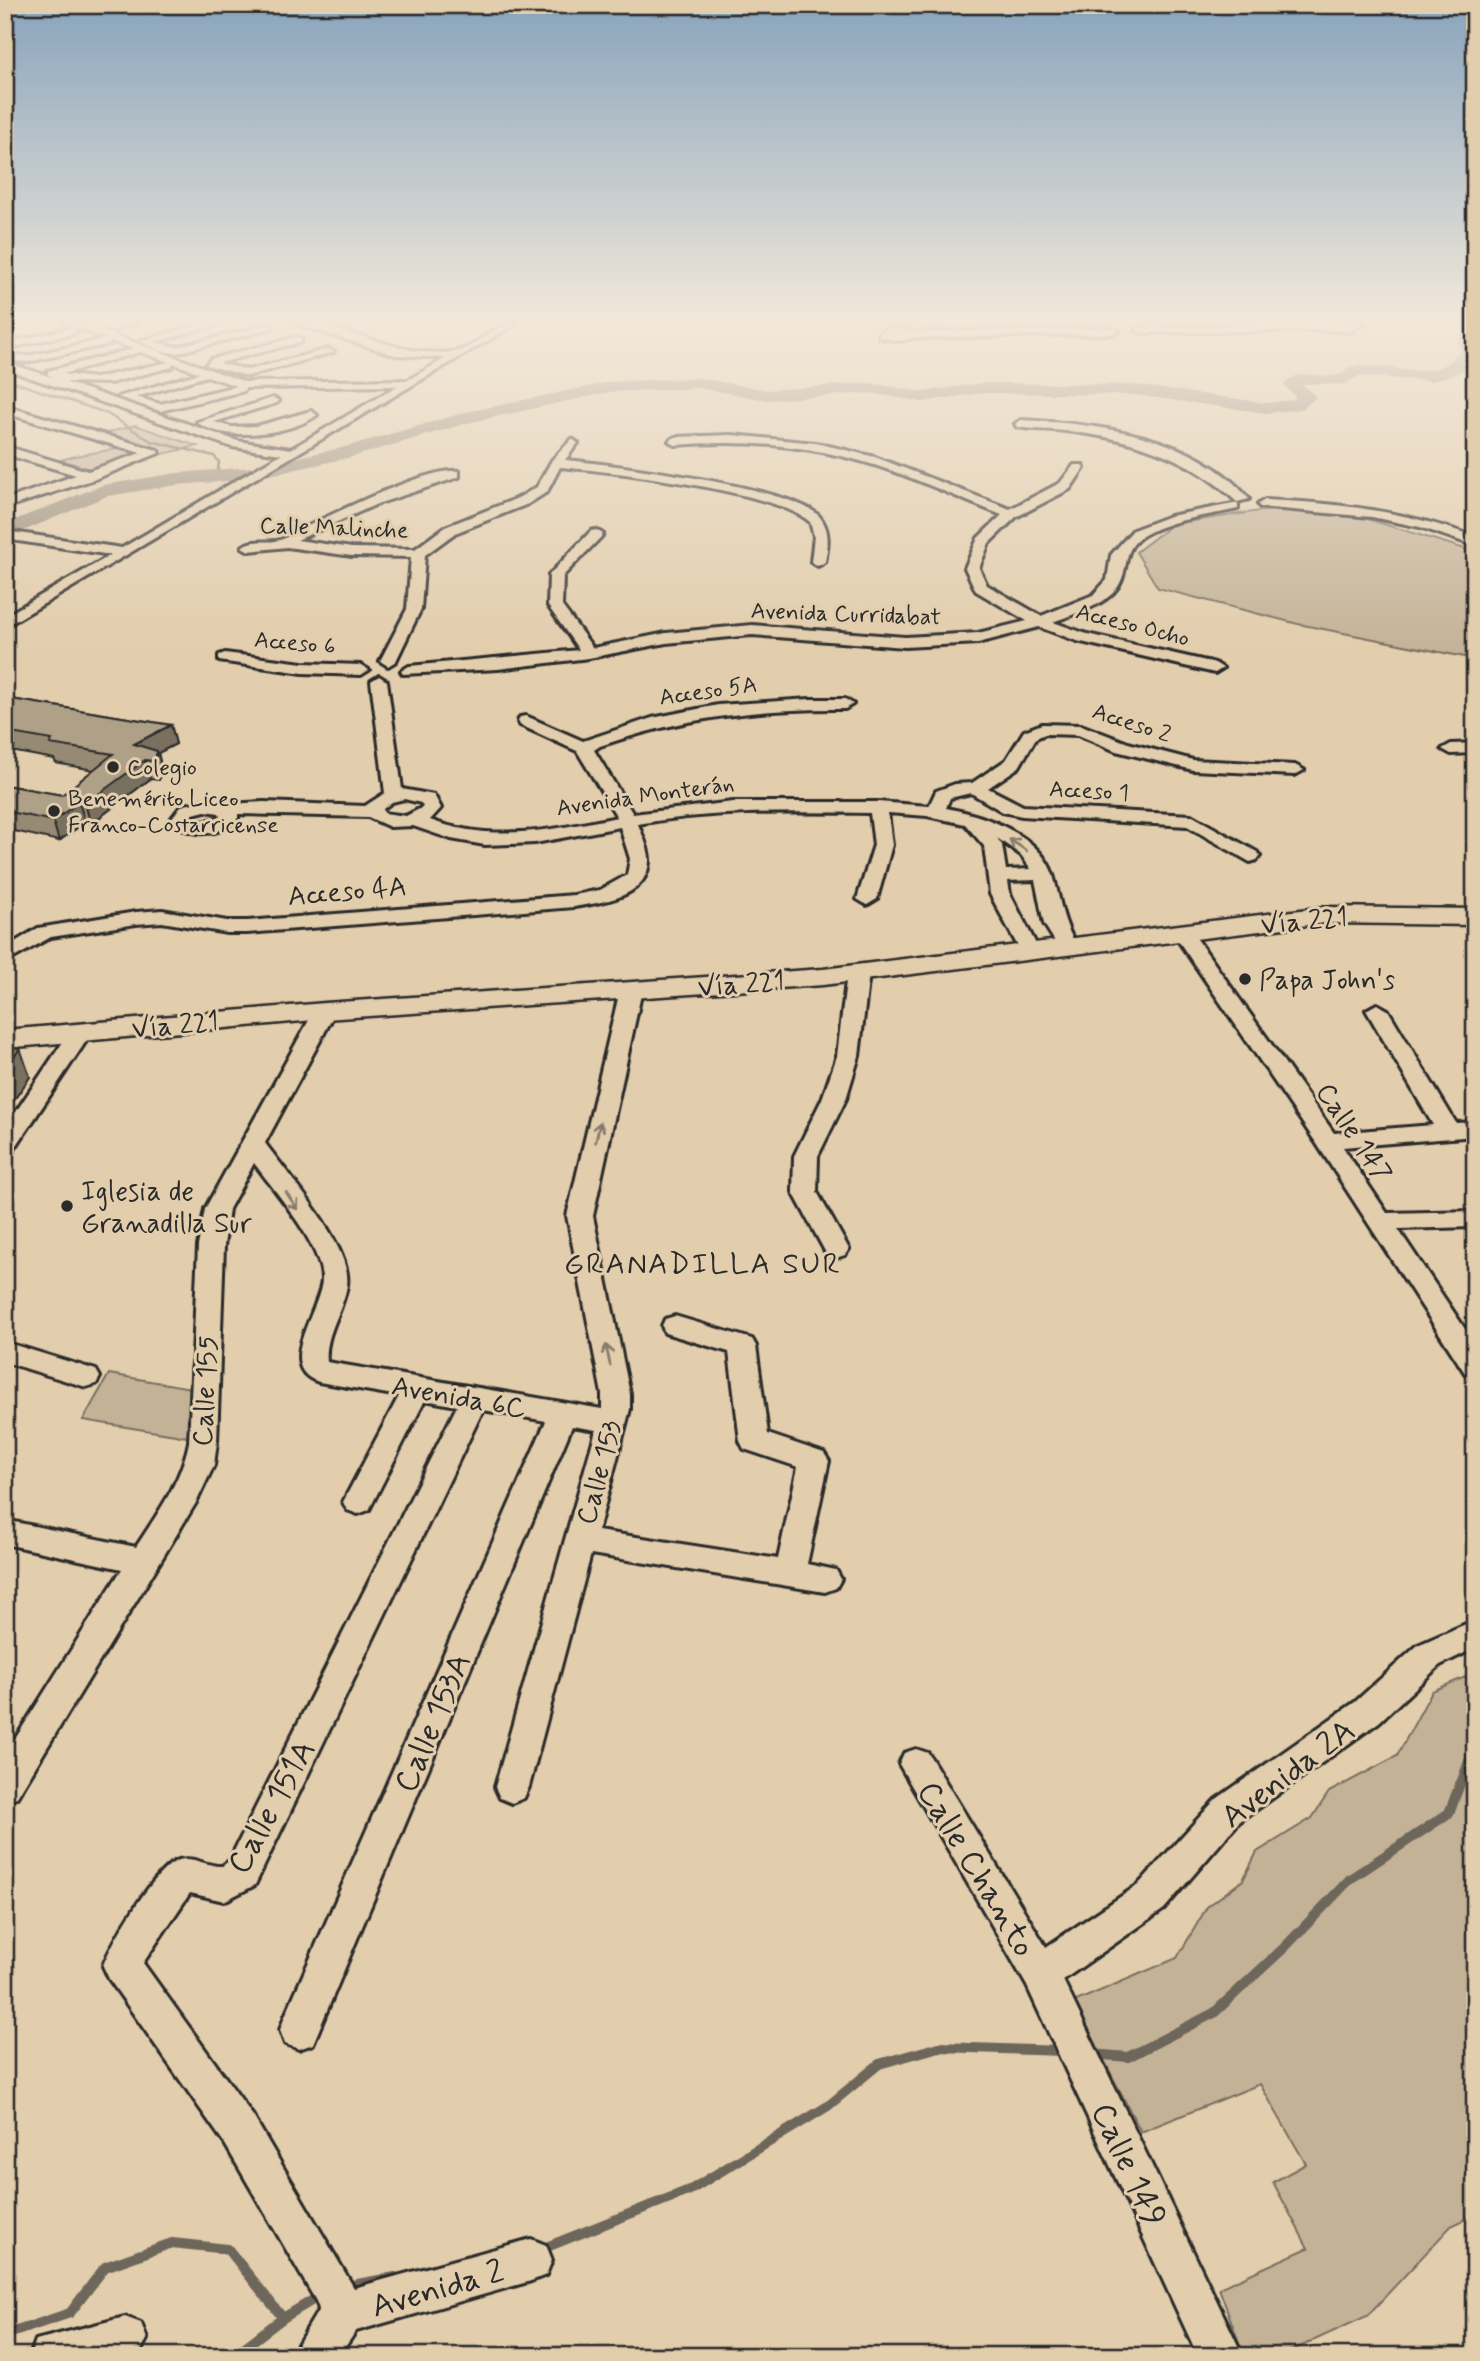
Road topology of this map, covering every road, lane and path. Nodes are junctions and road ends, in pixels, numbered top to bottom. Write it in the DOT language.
graph roads {
  1 [pos="86,433"];
  2 [pos="203,433"];
  3 [pos="323,433"];
  4 [pos="1102,433"];
  5 [pos="675,441"];
  6 [pos="572,443"];
  7 [pos="5,450"];
  8 [pos="295,450"];
  9 [pos="556,463"];
  10 [pos="1078,468"];
  11 [pos="455,474"];
  12 [pos="91,476"];
  13 [pos="5,489"];
  14 [pos="28,496"];
  15 [pos="1238,502"];
  16 [pos="5,504"];
  17 [pos="1011,514"];
  18 [pos="596,534"];
  19 [pos="5,535"];
  20 [pos="1475,542"];
  21 [pos="287,543"];
  22 [pos="249,547"];
  23 [pos="122,552"];
  24 [pos="418,553"];
  25 [pos="818,562"];
  26 [pos="1040,622"];
  27 [pos="5,623"];
  28 [pos="589,653"];
  29 [pos="225,658"];
  30 [pos="388,661"];
  31 [pos="1215,668"];
  32 [pos="361,670"];
  33 [pos="409,671"];
  34 [pos="379,681"];
  35 [pos="845,704"];
  36 [pos="526,721"];
  37 [pos="584,748"];
  38 [pos="1475,748"];
  39 [pos="1451,749"];
  40 [pos="1295,770"];
  41 [pos="978,788"];
  42 [pos="394,795"];
  43 [pos="878,807"];
  44 [pos="229,809"];
  45 [pos="936,811"];
  46 [pos="373,812"];
  47 [pos="627,819"];
  48 [pos="969,819"];
  49 [pos="414,820"];
  50 [pos="1250,856"];
  51 [pos="1044,874"];
  52 [pos="996,876"];
  53 [pos="867,899"];
  54 [pos="1475,917"];
  55 [pos="1184,933"];
  56 [pos="1068,947"];
  57 [pos="1030,952"];
  58 [pos="5,957"];
  59 [pos="858,972"];
  60 [pos="631,990"];
  61 [pos="1377,1010"];
  62 [pos="325,1011"];
  63 [pos="81,1032"];
  64 [pos="5,1039"];
  65 [pos="1475,1129"];
  66 [pos="1448,1130"];
  67 [pos="1327,1141"];
  68 [pos="254,1145"];
  69 [pos="5,1146"];
  70 [pos="1475,1219"];
  71 [pos="1379,1221"];
  72 [pos="836,1249"];
  73 [pos="675,1326"];
  74 [pos="5,1352"];
  75 [pos="1475,1366"];
  76 [pos="86,1377"];
  77 [pos="417,1388"];
  78 [pos="475,1398"];
  79 [pos="563,1414"];
  80 [pos="612,1422"];
  81 [pos="358,1503"];
  82 [pos="5,1531"];
  83 [pos="579,1540"];
  84 [pos="143,1561"];
  85 [pos="790,1573"];
  86 [pos="825,1579"];
  87 [pos="1475,1633"];
  88 [pos="916,1764"];
  89 [pos="5,1786"];
  90 [pos="512,1787"];
  91 [pos="1040,1973"];
  92 [pos="299,2030"];
  93 [pos="531,2260"];
  94 [pos="342,2313"];
  95 [pos="125,2339"];
  96 [pos="52,2356"];
  97 [pos="313,2356"];
  98 [pos="1221,2356"];
  1 -- 12 [label="street"];
  2 -- 8 [label="street"];
  3 -- 8 [label="street"];
  4 -- 15 [label="street"];
  5 -- 17 [label="street"];
  6 -- 9 [label="street"];
  7 -- 12 [label="street"];
  8 -- 23 [label="street"];
  9 -- 24 [label="street"];
  9 -- 25 [label="street"];
  10 -- 17 [label="street, Acceso Ocho"];
  11 -- 21 [label="street"];
  12 -- 14 [label="street"];
  13 -- 14 [label="street"];
  14 -- 16 [label="street"];
  15 -- 20 [label="street, Avenida Curridabat"];
  15 -- 26 [label="street, Avenida Curridabat"];
  17 -- 26 [label="street, Acceso Ocho"];
  18 -- 28 [label="street"];
  19 -- 23 [label="street"];
  21 -- 22 [label="street, Calle Malinche"];
  21 -- 24 [label="street, Calle Malinche"];
  23 -- 27 [label="street"];
  24 -- 30 [label="street"];
  26 -- 28 [label="street, Avenida Curridabat"];
  26 -- 31 [label="street, Acceso Ocho"];
  28 -- 33 [label="street, Avenida Curridabat"];
  29 -- 32 [label="street, Acceso 6"];
  30 -- 32 [label="street"];
  30 -- 33 [label="street"];
  32 -- 34 [label="street"];
  33 -- 34 [label="street, Avenida Curridabat"];
  34 -- 42 [label="street"];
  35 -- 37 [label="street, Acceso 5A"];
  36 -- 37 [label="street"];
  37 -- 47 [label="street, Acceso 4A"];
  38 -- 39 [label="street"];
  40 -- 41 [label="street, Acceso 2"];
  41 -- 45 [label="street"];
  41 -- 50 [label="street, Acceso 1"];
  42 -- 46 [label="street"];
  42 -- 49 [label="street"];
  43 -- 45 [label="street, Avenida Monterán"];
  43 -- 47 [label="street, Avenida Monterán"];
  43 -- 53 [label="street"];
  44 -- 46 [label="street, Avenida Monterán"];
  45 -- 48 [label="street, Avenida Monterán"];
  46 -- 49 [label="street, Avenida Monterán"];
  47 -- 49 [label="street, Avenida Monterán"];
  47 -- 58 [label="street, Acceso 4A"];
  51 -- 48 [label="street, Avenida Monterán, one-way"];
  48 -- 52 [label="street"];
  51 -- 52 [label="street"];
  51 -- 56 [label="street, Avenida Monterán"];
  52 -- 57 [label="street"];
  54 -- 55 [label="main road, Vía 221"];
  55 -- 56 [label="main road, Vía 221"];
  55 -- 67 [label="street, Calle 147"];
  56 -- 57 [label="main road, Vía 221"];
  57 -- 59 [label="main road, Vía 221"];
  59 -- 60 [label="main road, Vía 221"];
  59 -- 72 [label="street"];
  60 -- 62 [label="main road, Vía 221"];
  80 -- 60 [label="street, Calle 153, one-way"];
  61 -- 66 [label="street"];
  62 -- 63 [label="main road, Vía 221"];
  62 -- 68 [label="street, Calle 155"];
  63 -- 64 [label="main road, Vía 221"];
  63 -- 69 [label="street"];
  65 -- 66 [label="street"];
  66 -- 67 [label="street"];
  67 -- 71 [label="street, Calle 147"];
  68 -- 77 [label="street, Avenida 6C, one-way"];
  68 -- 84 [label="street, Calle 155"];
  70 -- 71 [label="street"];
  71 -- 75 [label="street, Calle 147"];
  73 -- 85 [label="street"];
  74 -- 76 [label="street"];
  77 -- 78 [label="street, Avenida 6C"];
  77 -- 81 [label="street"];
  78 -- 79 [label="street, Avenida 6C"];
  78 -- 94 [label="street, Calle 151A"];
  79 -- 80 [label="street, Avenida 6C"];
  79 -- 92 [label="street, Calle 153A"];
  80 -- 83 [label="street, Calle 153"];
  82 -- 84 [label="street"];
  83 -- 85 [label="street"];
  83 -- 90 [label="street, Calle 153"];
  84 -- 89 [label="street, Calle 155"];
  85 -- 86 [label="street"];
  87 -- 91 [label="street, Avenida 2A"];
  88 -- 91 [label="street, Calle Chanto"];
  91 -- 98 [label="street, Calle 149"];
  93 -- 94 [label="street, Avenida 2"];
  94 -- 97 [label="street"];
  95 -- 96 [label="street"];
}
